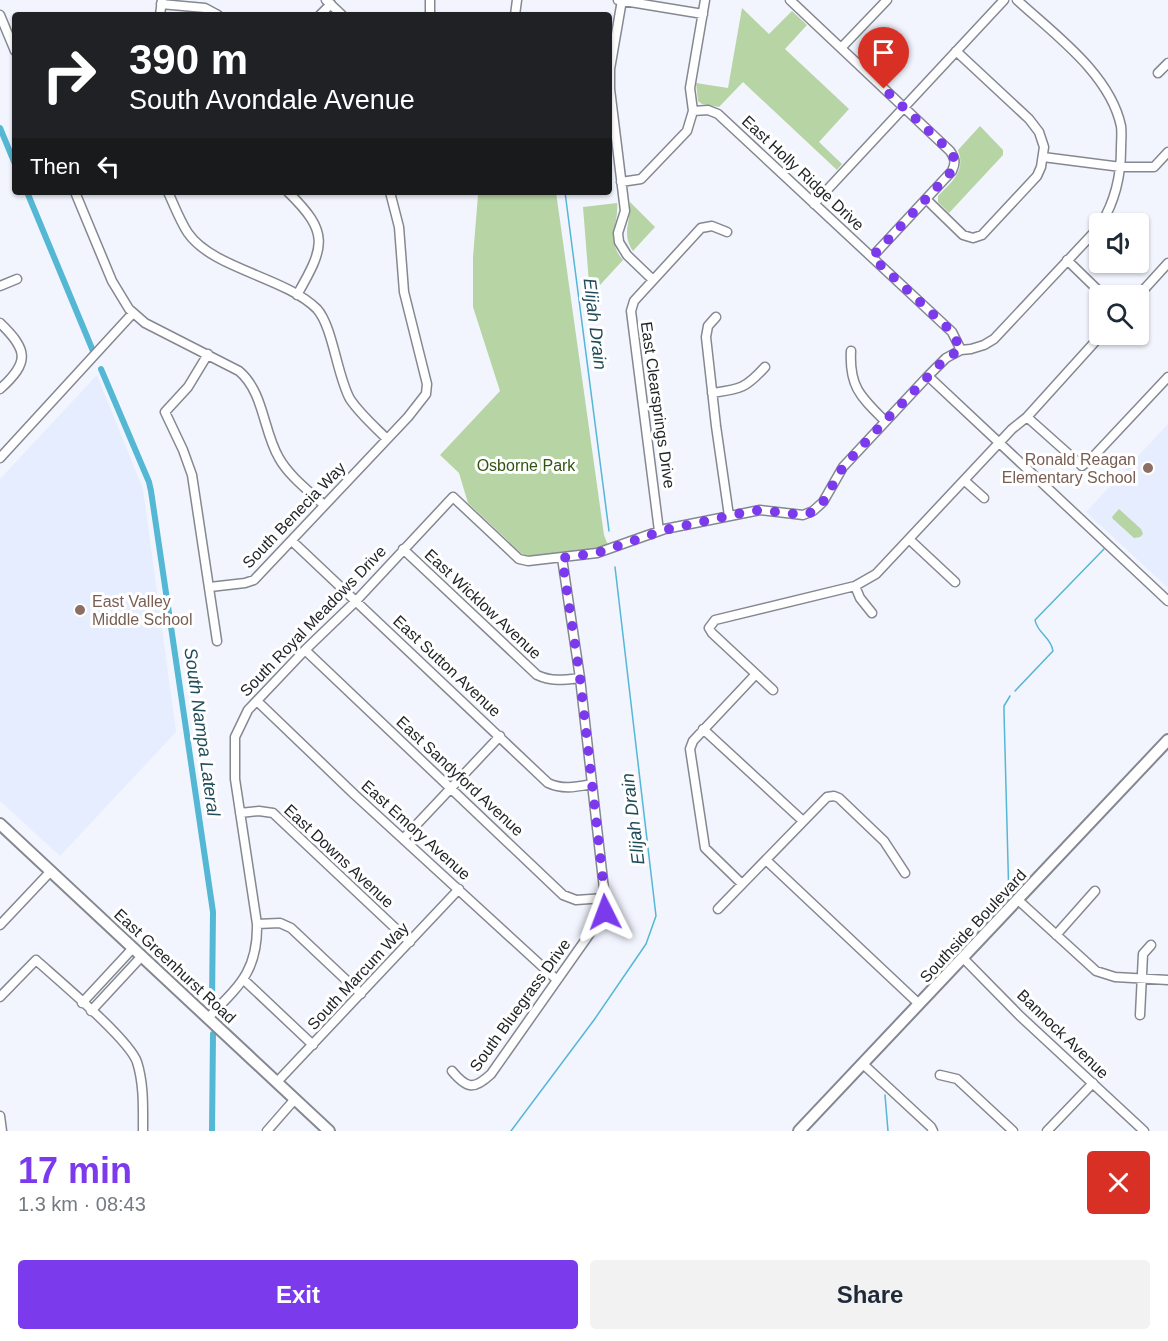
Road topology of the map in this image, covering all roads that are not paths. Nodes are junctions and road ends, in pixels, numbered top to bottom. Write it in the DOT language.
graph roads {
  1 [pos="621,0"];
  2 [pos="705,0"];
  3 [pos="790,0"];
  4 [pos="887,0"];
  5 [pos="1004,0"];
  6 [pos="1017,0"];
  7 [pos="161,2"];
  8 [pos="212,12"];
  9 [pos="703,14"];
  10 [pos="0,15"];
  11 [pos="12,44"];
  12 [pos="841,48"];
  13 [pos="956,51"];
  14 [pos="612,56"];
  15 [pos="1168,63"];
  16 [pos="1158,73"];
  17 [pos="612,106"];
  18 [pos="904,108"];
  19 [pos="693,111"];
  20 [pos="1168,152"];
  21 [pos="1043,157"];
  22 [pos="1121,167"];
  23 [pos="621,182"];
  24 [pos="76,195"];
  25 [pos="170,195"];
  26 [pos="291,195"];
  27 [pos="391,195"];
  28 [pos="926,200"];
  29 [pos="814,204"];
  30 [pos="1107,213"];
  31 [pos="727,232"];
  32 [pos="1089,237"];
  33 [pos="872,257"];
  34 [pos="1067,260"];
  35 [pos="1168,263"];
  36 [pos="17,279"];
  37 [pos="653,280"];
  38 [pos="1093,285"];
  39 [pos="1148,285"];
  40 [pos="0,286"];
  41 [pos="297,295"];
  42 [pos="133,313"];
  43 [pos="716,316"];
  44 [pos="0,323"];
  45 [pos="1092,345"];
  46 [pos="961,350"];
  47 [pos="851,351"];
  48 [pos="208,354"];
  49 [pos="765,367"];
  50 [pos="928,376"];
  51 [pos="1168,376"];
  52 [pos="0,389"];
  53 [pos="712,393"];
  54 [pos="1027,417"];
  55 [pos="885,421"];
  56 [pos="387,439"];
  57 [pos="1001,443"];
  58 [pos="0,458"];
  59 [pos="965,481"];
  60 [pos="984,498"];
  61 [pos="324,505"];
  62 [pos="729,516"];
  63 [pos="659,531"];
  64 [pos="910,540"];
  65 [pos="292,541"];
  66 [pos="403,549"];
  67 [pos="562,558"];
  68 [pos="955,582"];
  69 [pos="855,586"];
  70 [pos="210,587"];
  71 [pos="356,600"];
  72 [pos="1168,601"];
  73 [pos="872,613"];
  74 [pos="217,641"];
  75 [pos="304,650"];
  76 [pos="756,674"];
  77 [pos="580,678"];
  78 [pos="773,690"];
  79 [pos="257,701"];
  80 [pos="704,729"];
  81 [pos="500,736"];
  82 [pos="1168,740"];
  83 [pos="592,784"];
  84 [pos="451,787"];
  85 [pos="240,813"];
  86 [pos="803,821"];
  87 [pos="0,824"];
  88 [pos="403,839"];
  89 [pos="765,860"];
  90 [pos="51,871"];
  91 [pos="905,873"];
  92 [pos="742,884"];
  93 [pos="459,889"];
  94 [pos="1095,891"];
  95 [pos="605,898"];
  96 [pos="1018,900"];
  97 [pos="718,909"];
  98 [pos="257,924"];
  99 [pos="0,925"];
  100 [pos="1056,934"];
  101 [pos="410,942"];
  102 [pos="1151,945"];
  103 [pos="133,948"];
  104 [pos="142,956"];
  105 [pos="963,958"];
  106 [pos="1142,978"];
  107 [pos="243,979"];
  108 [pos="557,980"];
  109 [pos="1168,980"];
  110 [pos="361,994"];
  111 [pos="0,997"];
  112 [pos="82,1003"];
  113 [pos="919,1004"];
  114 [pos="91,1011"];
  115 [pos="1140,1015"];
  116 [pos="208,1018"];
  117 [pos="313,1045"];
  118 [pos="863,1064"];
  119 [pos="452,1071"];
  120 [pos="940,1075"];
  121 [pos="277,1082"];
  122 [pos="1092,1083"];
  123 [pos="295,1099"];
  124 [pos="0,1116"];
  125 [pos="2,1131"];
  126 [pos="143,1131"];
  127 [pos="267,1131"];
  128 [pos="329,1131"];
  129 [pos="799,1131"];
  130 [pos="933,1131"];
  131 [pos="1013,1131"];
  132 [pos="1047,1131"];
  133 [pos="1144,1131"];
  1 -- 9 [label="street"];
  1 -- 14 [label="street"];
  2 -- 9 [label="street"];
  3 -- 12 [label="street"];
  4 -- 12 [label="street"];
  5 -- 13 [label="street"];
  6 -- 22 [label="street"];
  7 -- 8 [label="street"];
  9 -- 19 [label="street"];
  10 -- 11 [label="street"];
  12 -- 18 [label="street"];
  13 -- 18 [label="street"];
  13 -- 21 [label="street"];
  15 -- 16 [label="street"];
  17 -- 23 [label="street"];
  18 -- 28 [label="street"];
  18 -- 29 [label="street"];
  19 -- 23 [label="street"];
  19 -- 29 [label="street, East Holly Ridge Drive"];
  20 -- 22 [label="street"];
  21 -- 22 [label="street"];
  21 -- 28 [label="street"];
  22 -- 30 [label="street"];
  23 -- 37 [label="street"];
  24 -- 42 [label="street"];
  25 -- 41 [label="street"];
  26 -- 41 [label="street"];
  27 -- 56 [label="street, South Benecia Way"];
  28 -- 33 [label="street"];
  29 -- 33 [label="street, East Holly Ridge Drive"];
  31 -- 37 [label="street, East Clearsprings Drive"];
  32 -- 34 [label="street"];
  33 -- 46 [label="street, East Holly Ridge Drive"];
  34 -- 38 [label="street"];
  34 -- 46 [label="street"];
  35 -- 39 [label="street"];
  36 -- 40 [label="street"];
  37 -- 63 [label="street, East Clearsprings Drive"];
  41 -- 56 [label="street"];
  42 -- 48 [label="street"];
  42 -- 58 [label="street"];
  43 -- 53 [label="street"];
  44 -- 52 [label="street"];
  45 -- 54 [label="street"];
  46 -- 50 [label="street"];
  47 -- 55 [label="street"];
  48 -- 61 [label="street"];
  48 -- 70 [label="street"];
  49 -- 53 [label="street"];
  50 -- 55 [label="street"];
  50 -- 57 [label="street"];
  51 -- 54 [label="street"];
  53 -- 62 [label="street"];
  54 -- 57 [label="street"];
  55 -- 62 [label="street"];
  56 -- 61 [label="street, South Benecia Way"];
  57 -- 59 [label="street"];
  57 -- 72 [label="street"];
  59 -- 60 [label="street"];
  59 -- 64 [label="street"];
  61 -- 65 [label="street, South Benecia Way"];
  62 -- 63 [label="street"];
  63 -- 67 [label="street"];
  64 -- 68 [label="street"];
  64 -- 69 [label="street"];
  65 -- 70 [label="street, South Benecia Way"];
  65 -- 71 [label="street, East Sutton Avenue"];
  66 -- 67 [label="street, South Royal Meadows Drive"];
  66 -- 71 [label="street, South Royal Meadows Drive"];
  66 -- 77 [label="street, East Wicklow Avenue"];
  67 -- 77 [label="street, South Bluegrass Drive"];
  69 -- 73 [label="street"];
  69 -- 76 [label="street"];
  70 -- 74 [label="street"];
  71 -- 75 [label="street, South Royal Meadows Drive"];
  71 -- 81 [label="street, East Sutton Avenue"];
  75 -- 79 [label="street, South Royal Meadows Drive"];
  75 -- 84 [label="street, East Sandyford Avenue"];
  76 -- 78 [label="street"];
  76 -- 80 [label="street"];
  77 -- 83 [label="street, South Bluegrass Drive"];
  79 -- 85 [label="street, South Royal Meadows Drive"];
  79 -- 88 [label="street, East Emory Avenue"];
  80 -- 86 [label="street"];
  80 -- 92 [label="street"];
  81 -- 83 [label="street, East Sutton Avenue"];
  81 -- 84 [label="street"];
  82 -- 96 [label="main road, Southside Boulevard"];
  83 -- 95 [label="street, South Bluegrass Drive"];
  84 -- 88 [label="street"];
  84 -- 95 [label="street, East Sandyford Avenue"];
  85 -- 98 [label="street, South Royal Meadows Drive"];
  85 -- 101 [label="street, East Downs Avenue"];
  86 -- 89 [label="street"];
  86 -- 91 [label="street"];
  87 -- 90 [label="main road, East Greenhurst Road"];
  88 -- 93 [label="street, East Emory Avenue"];
  89 -- 92 [label="street"];
  89 -- 113 [label="street"];
  90 -- 99 [label="street"];
  90 -- 103 [label="main road, East Greenhurst Road"];
  92 -- 97 [label="street"];
  93 -- 101 [label="street, South Marcum Way"];
  93 -- 108 [label="street, East Emory Avenue"];
  94 -- 100 [label="street"];
  95 -- 108 [label="street, South Bluegrass Drive"];
  96 -- 100 [label="street"];
  96 -- 105 [label="main road, Southside Boulevard"];
  98 -- 107 [label="street, South Royal Meadows Drive"];
  98 -- 110 [label="street"];
  100 -- 106 [label="street"];
  101 -- 110 [label="street, South Marcum Way"];
  102 -- 106 [label="street"];
  103 -- 104 [label="main road, East Greenhurst Road"];
  103 -- 112 [label="street"];
  104 -- 114 [label="street"];
  104 -- 116 [label="main road, East Greenhurst Road"];
  105 -- 113 [label="main road, Southside Boulevard"];
  105 -- 122 [label="street, Bannock Avenue"];
  106 -- 109 [label="street"];
  106 -- 115 [label="street"];
  107 -- 116 [label="street, South Royal Meadows Drive"];
  107 -- 117 [label="street"];
  108 -- 119 [label="street, South Bluegrass Drive"];
  110 -- 117 [label="street, South Marcum Way"];
  111 -- 112 [label="street"];
  112 -- 114 [label="street"];
  113 -- 118 [label="main road, Southside Boulevard"];
  114 -- 126 [label="street"];
  116 -- 121 [label="main road, East Greenhurst Road"];
  117 -- 121 [label="street, South Marcum Way"];
  118 -- 129 [label="main road, Southside Boulevard"];
  118 -- 130 [label="street"];
  120 -- 131 [label="street"];
  121 -- 123 [label="main road, East Greenhurst Road"];
  122 -- 132 [label="street"];
  122 -- 133 [label="street, Bannock Avenue"];
  123 -- 127 [label="street"];
  123 -- 128 [label="main road, East Greenhurst Road"];
  124 -- 125 [label="street"];
}
